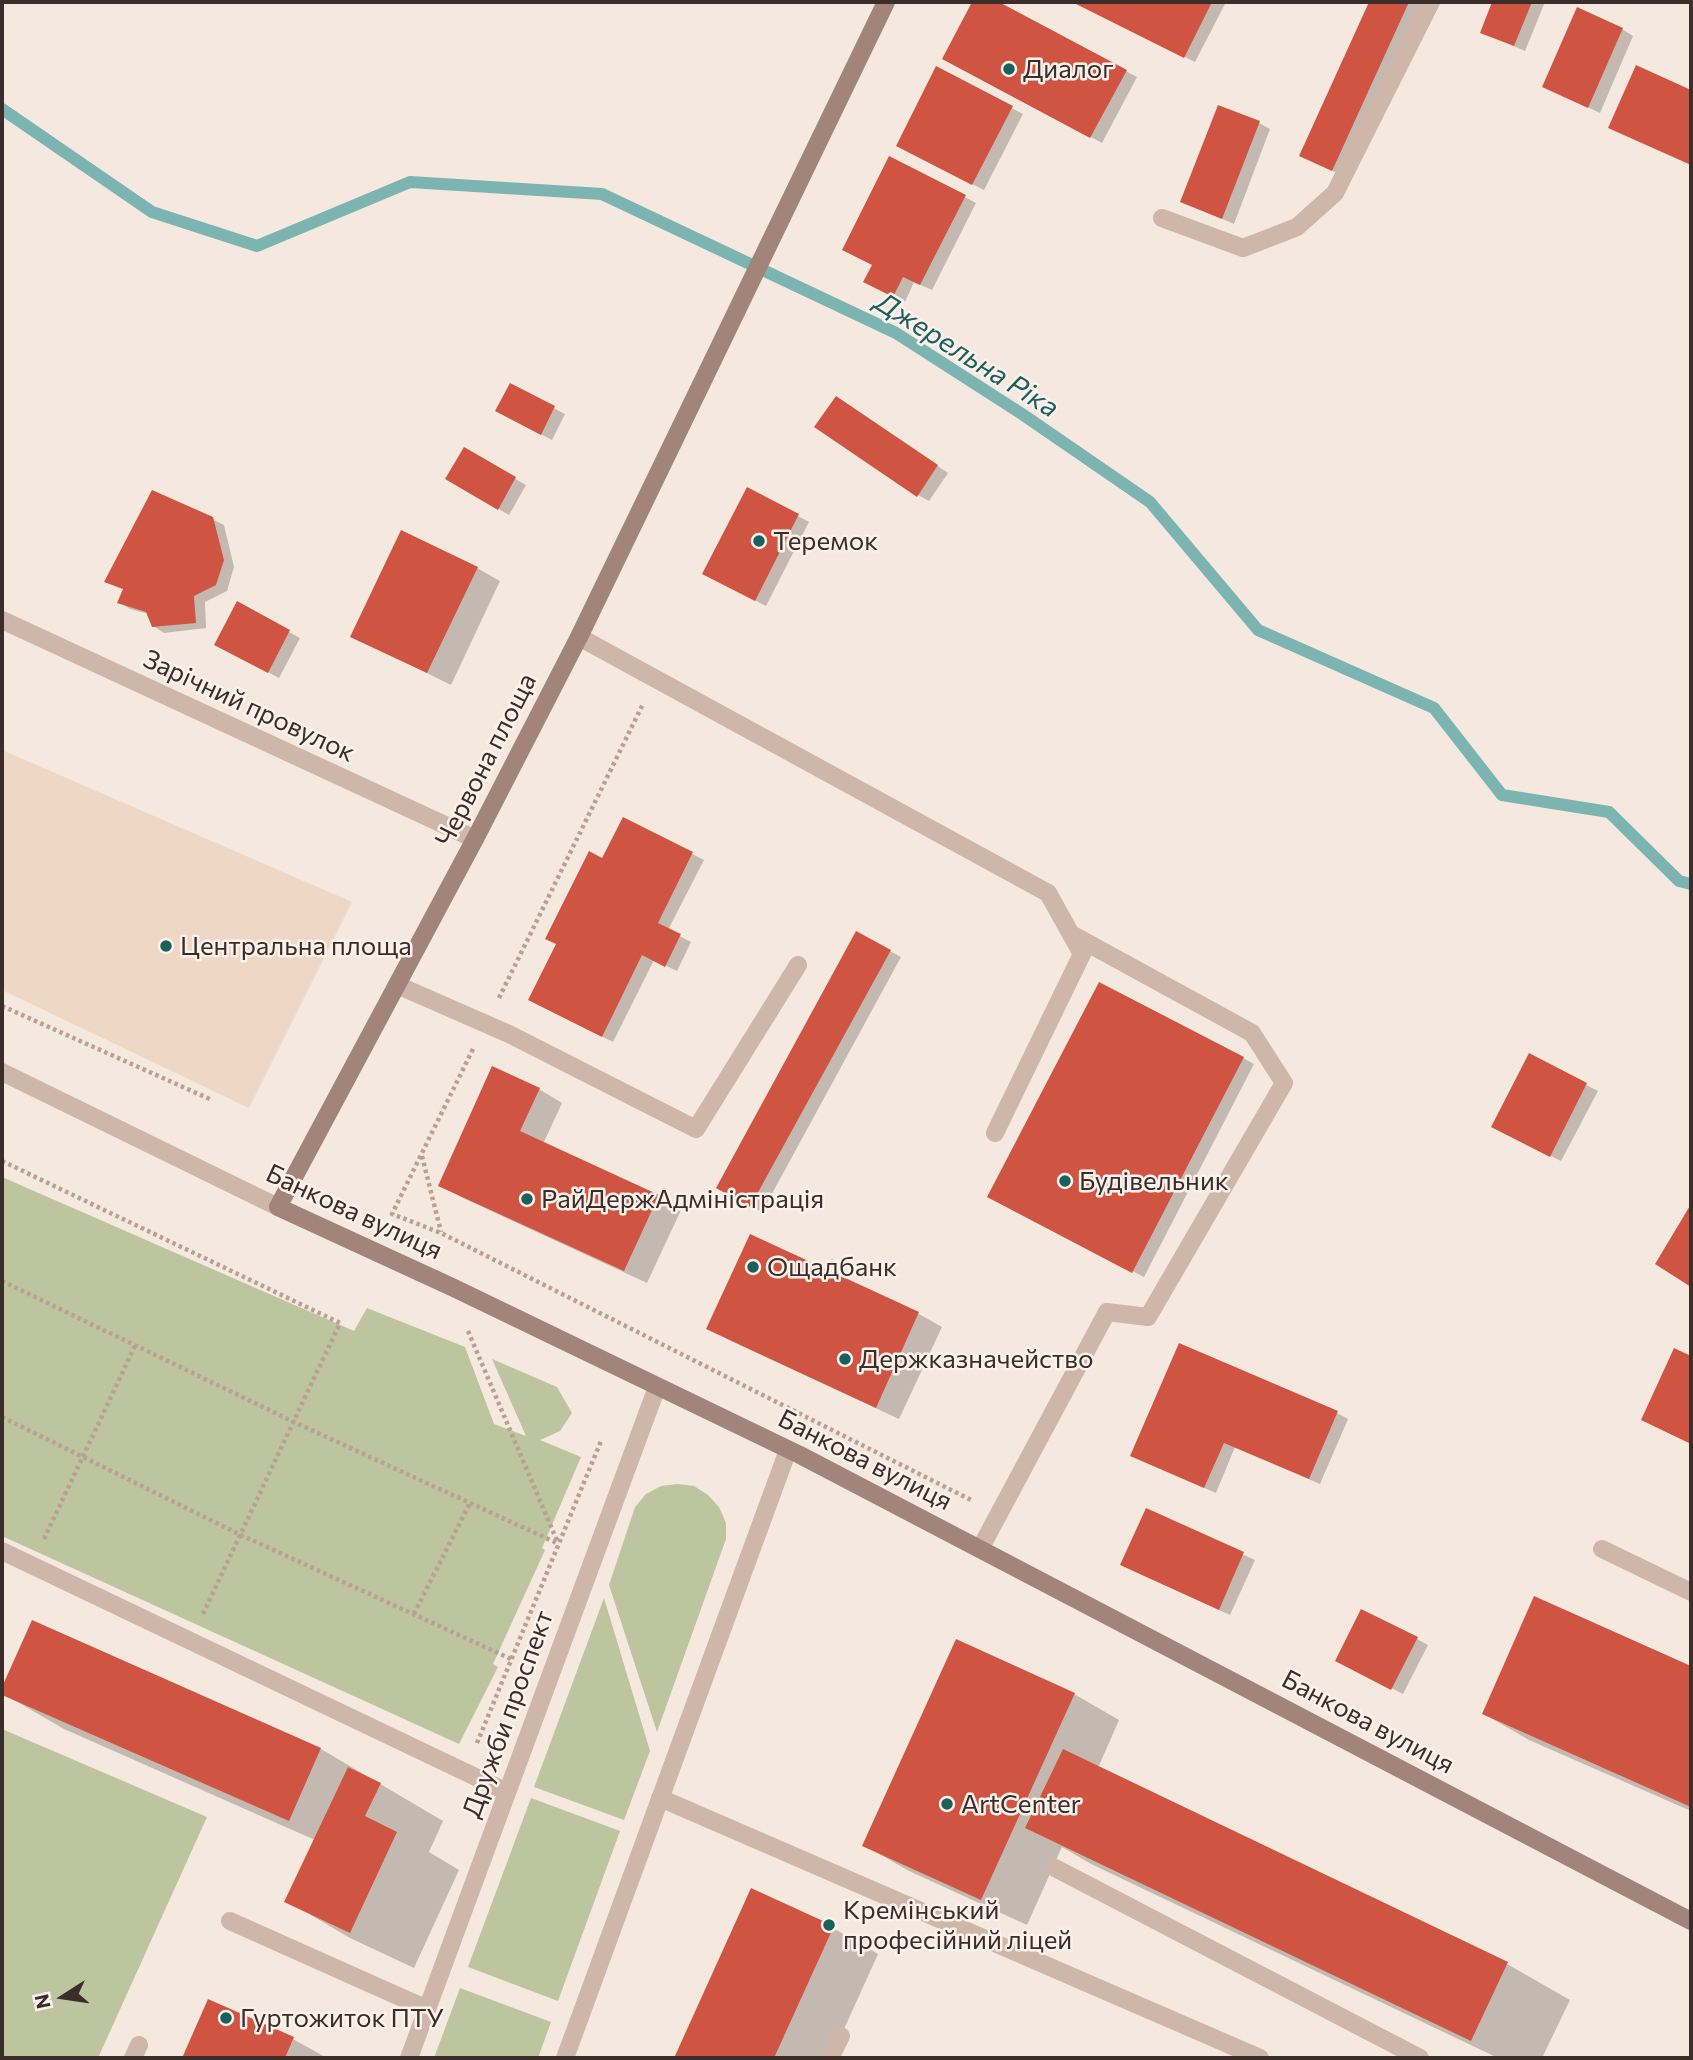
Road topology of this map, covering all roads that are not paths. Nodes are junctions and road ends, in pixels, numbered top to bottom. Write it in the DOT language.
graph roads {
  1 [pos="886,2"];
  2 [pos="1431,2"];
  3 [pos="1162,218"];
  4 [pos="2,620"];
  5 [pos="579,637"];
  6 [pos="475,839"];
  7 [pos="1071,934"];
  8 [pos="798,965"];
  9 [pos="397,985"];
  10 [pos="2,1072"];
  11 [pos="995,1133"];
  12 [pos="278,1208"];
  13 [pos="657,1387"];
  14 [pos="788,1450"];
  15 [pos="980,1549"];
  16 [pos="1602,1549"];
  17 [pos="2,1551"];
  18 [pos="1691,1592"];
  19 [pos="508,1792"];
  20 [pos="660,1798"];
  21 [pos="1055,1868"];
  22 [pos="1691,1920"];
  23 [pos="230,1921"];
  24 [pos="428,2009"];
  25 [pos="841,2036"];
  26 [pos="1253,2057"];
  27 [pos="409,2058"];
  28 [pos="565,2058"];
  29 [pos="831,2058"];
  30 [pos="1420,2058"];
  1 -- 5 [label="street, Червона площа"];
  2 -- 3 [label="street"];
  4 -- 6 [label="street, Зарічний провулок"];
  5 -- 6 [label="street, Червона площа"];
  5 -- 7 [label="street"];
  6 -- 9 [label="street, Червона площа"];
  7 -- 11 [label="street"];
  7 -- 15 [label="street"];
  8 -- 9 [label="street"];
  9 -- 12 [label="street, Червона площа"];
  10 -- 12 [label="street, Банкова вулиця"];
  12 -- 13 [label="street, Банкова вулиця"];
  13 -- 14 [label="street, Банкова вулиця"];
  13 -- 19 [label="street, Дружби проспект"];
  14 -- 15 [label="street, Банкова вулиця"];
  14 -- 20 [label="street"];
  15 -- 22 [label="street, Банкова вулиця"];
  16 -- 18 [label="street"];
  17 -- 19 [label="street"];
  19 -- 24 [label="street, Дружби проспект"];
  20 -- 26 [label="street"];
  20 -- 28 [label="street"];
  21 -- 30 [label="street"];
  23 -- 24 [label="street"];
  24 -- 27 [label="street, Дружби проспект"];
  25 -- 29 [label="street"];
}
